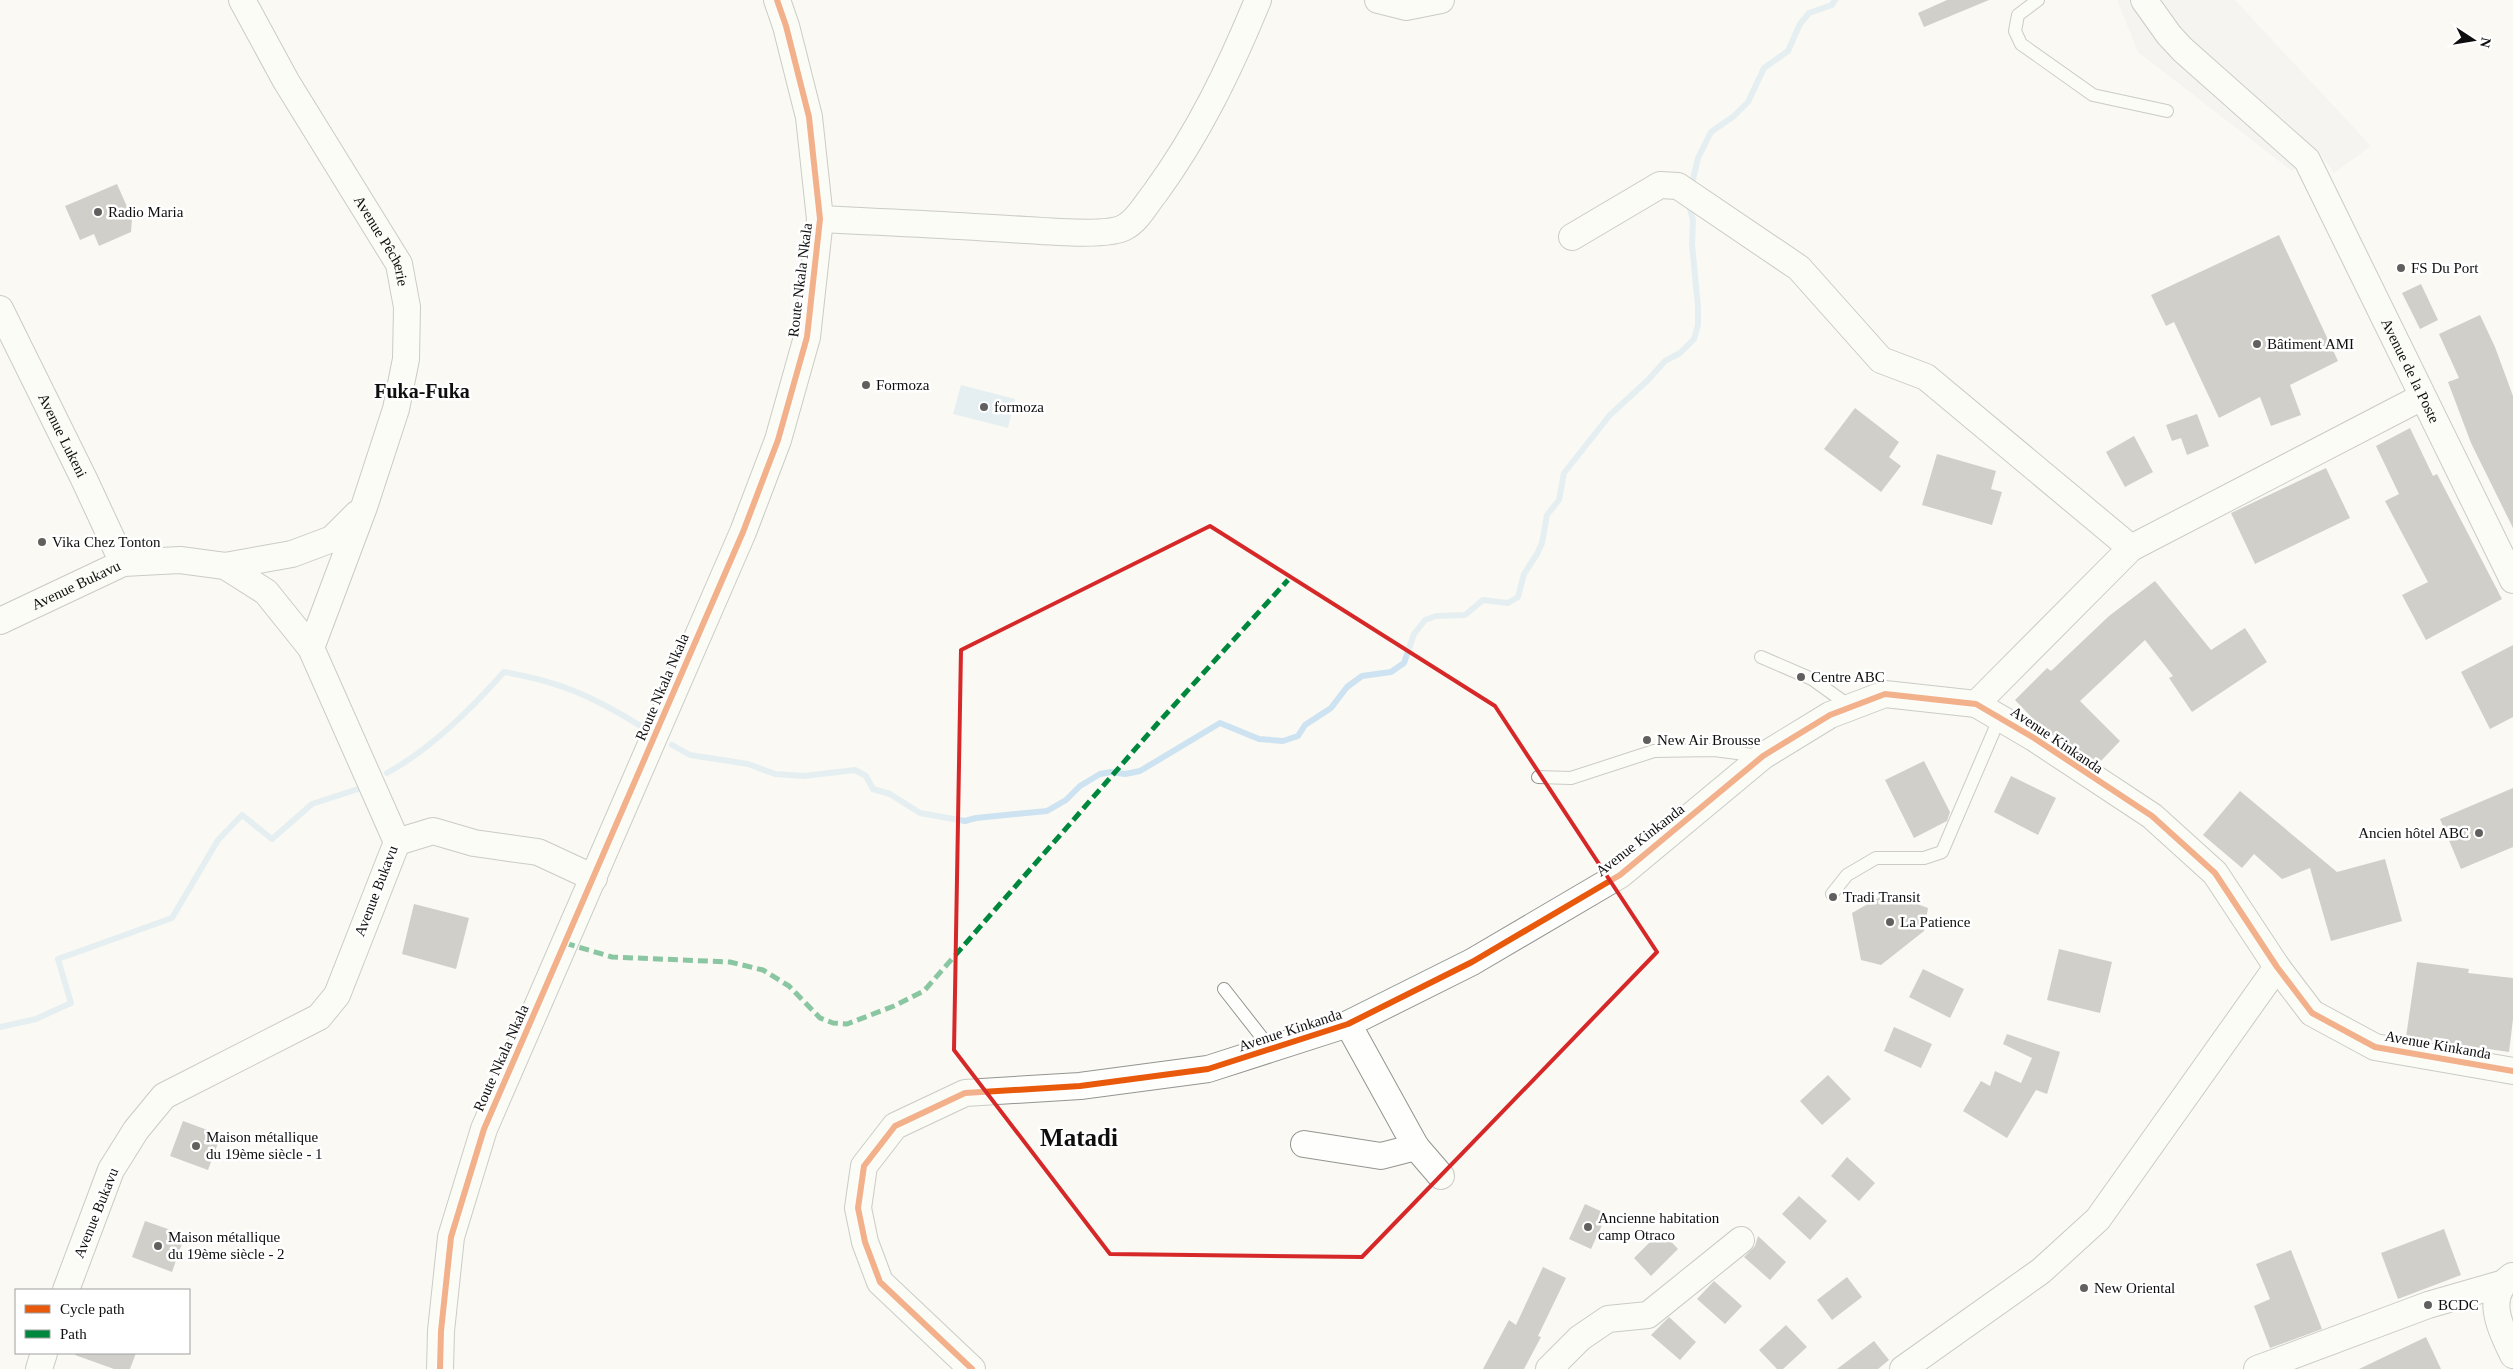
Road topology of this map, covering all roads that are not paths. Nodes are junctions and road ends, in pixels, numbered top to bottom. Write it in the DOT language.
graph roads {
  1 [pos="242,0"];
  2 [pos="777,0"];
  3 [pos="1258,0"];
  4 [pos="1378,0"];
  5 [pos="1441,0"];
  6 [pos="2038,0"];
  7 [pos="2144,0"];
  8 [pos="2167,111"];
  9 [pos="820,219"];
  10 [pos="1572,237"];
  11 [pos="0,309"];
  12 [pos="2422,397"];
  13 [pos="364,507"];
  14 [pos="2131,548"];
  15 [pos="122,563"];
  16 [pos="225,566"];
  17 [pos="2513,580"];
  18 [pos="0,621"];
  19 [pos="311,648"];
  20 [pos="1761,656"];
  21 [pos="1976,704"];
  22 [pos="1852,707"];
  23 [pos="2000,717"];
  24 [pos="1763,756"];
  25 [pos="1538,777"];
  26 [pos="397,842"];
  27 [pos="594,878"];
  28 [pos="1832,894"];
  29 [pos="2277,967"];
  30 [pos="1224,989"];
  31 [pos="1348,1024"];
  32 [pos="1272,1049"];
  33 [pos="2513,1071"];
  34 [pos="1304,1144"];
  35 [pos="1416,1147"];
  36 [pos="1441,1176"];
  37 [pos="1741,1240"];
  38 [pos="2507,1280"];
  39 [pos="66,1289"];
  40 [pos="44,1354"];
  41 [pos="2513,1355"];
  42 [pos="1922,1364"];
  43 [pos="39,1369"];
  44 [pos="440,1369"];
  45 [pos="972,1369"];
  46 [pos="1549,1369"];
  47 [pos="2258,1369"];
  1 -- 13 [label="street, Avenue Pêcherie"];
  2 -- 9 [label="street, Route Nkala Nkala"];
  3 -- 9 [label="street"];
  4 -- 5 [label="street"];
  6 -- 8 [label="lane"];
  7 -- 12 [label="street, Avenue de la Poste"];
  9 -- 27 [label="street, Route Nkala Nkala"];
  10 -- 14 [label="street"];
  11 -- 15 [label="street, Avenue Lukeni"];
  12 -- 14 [label="street"];
  12 -- 17 [label="street, Avenue de la Poste"];
  13 -- 16 [label="street"];
  13 -- 19 [label="street, Avenue Pêcherie"];
  14 -- 21 [label="street"];
  15 -- 16 [label="street, Avenue Bukavu"];
  15 -- 18 [label="street, Avenue Bukavu"];
  16 -- 19 [label="street, Avenue Bukavu"];
  19 -- 26 [label="street, Avenue Bukavu"];
  20 -- 22 [label="lane"];
  21 -- 22 [label="street, Avenue Kinkanda"];
  21 -- 23 [label="street, Avenue Kinkanda"];
  22 -- 24 [label="street, Avenue Kinkanda"];
  23 -- 28 [label="lane"];
  23 -- 29 [label="street, Avenue Kinkanda"];
  24 -- 25 [label="lane"];
  24 -- 31 [label="street, Avenue Kinkanda"];
  26 -- 27 [label="street"];
  26 -- 39 [label="street, Avenue Bukavu"];
  27 -- 44 [label="street, Route Nkala Nkala"];
  29 -- 33 [label="street, Avenue Kinkanda"];
  29 -- 42 [label="street"];
  30 -- 32 [label="lane"];
  31 -- 32 [label="street, Avenue Kinkanda"];
  31 -- 35 [label="street"];
  32 -- 45 [label="street, Avenue Kinkanda"];
  34 -- 35 [label="street"];
  35 -- 36 [label="street"];
  37 -- 46 [label="street"];
  38 -- 41 [label="street"];
  38 -- 47 [label="street"];
  40 -- 43 [label="street"];
}
